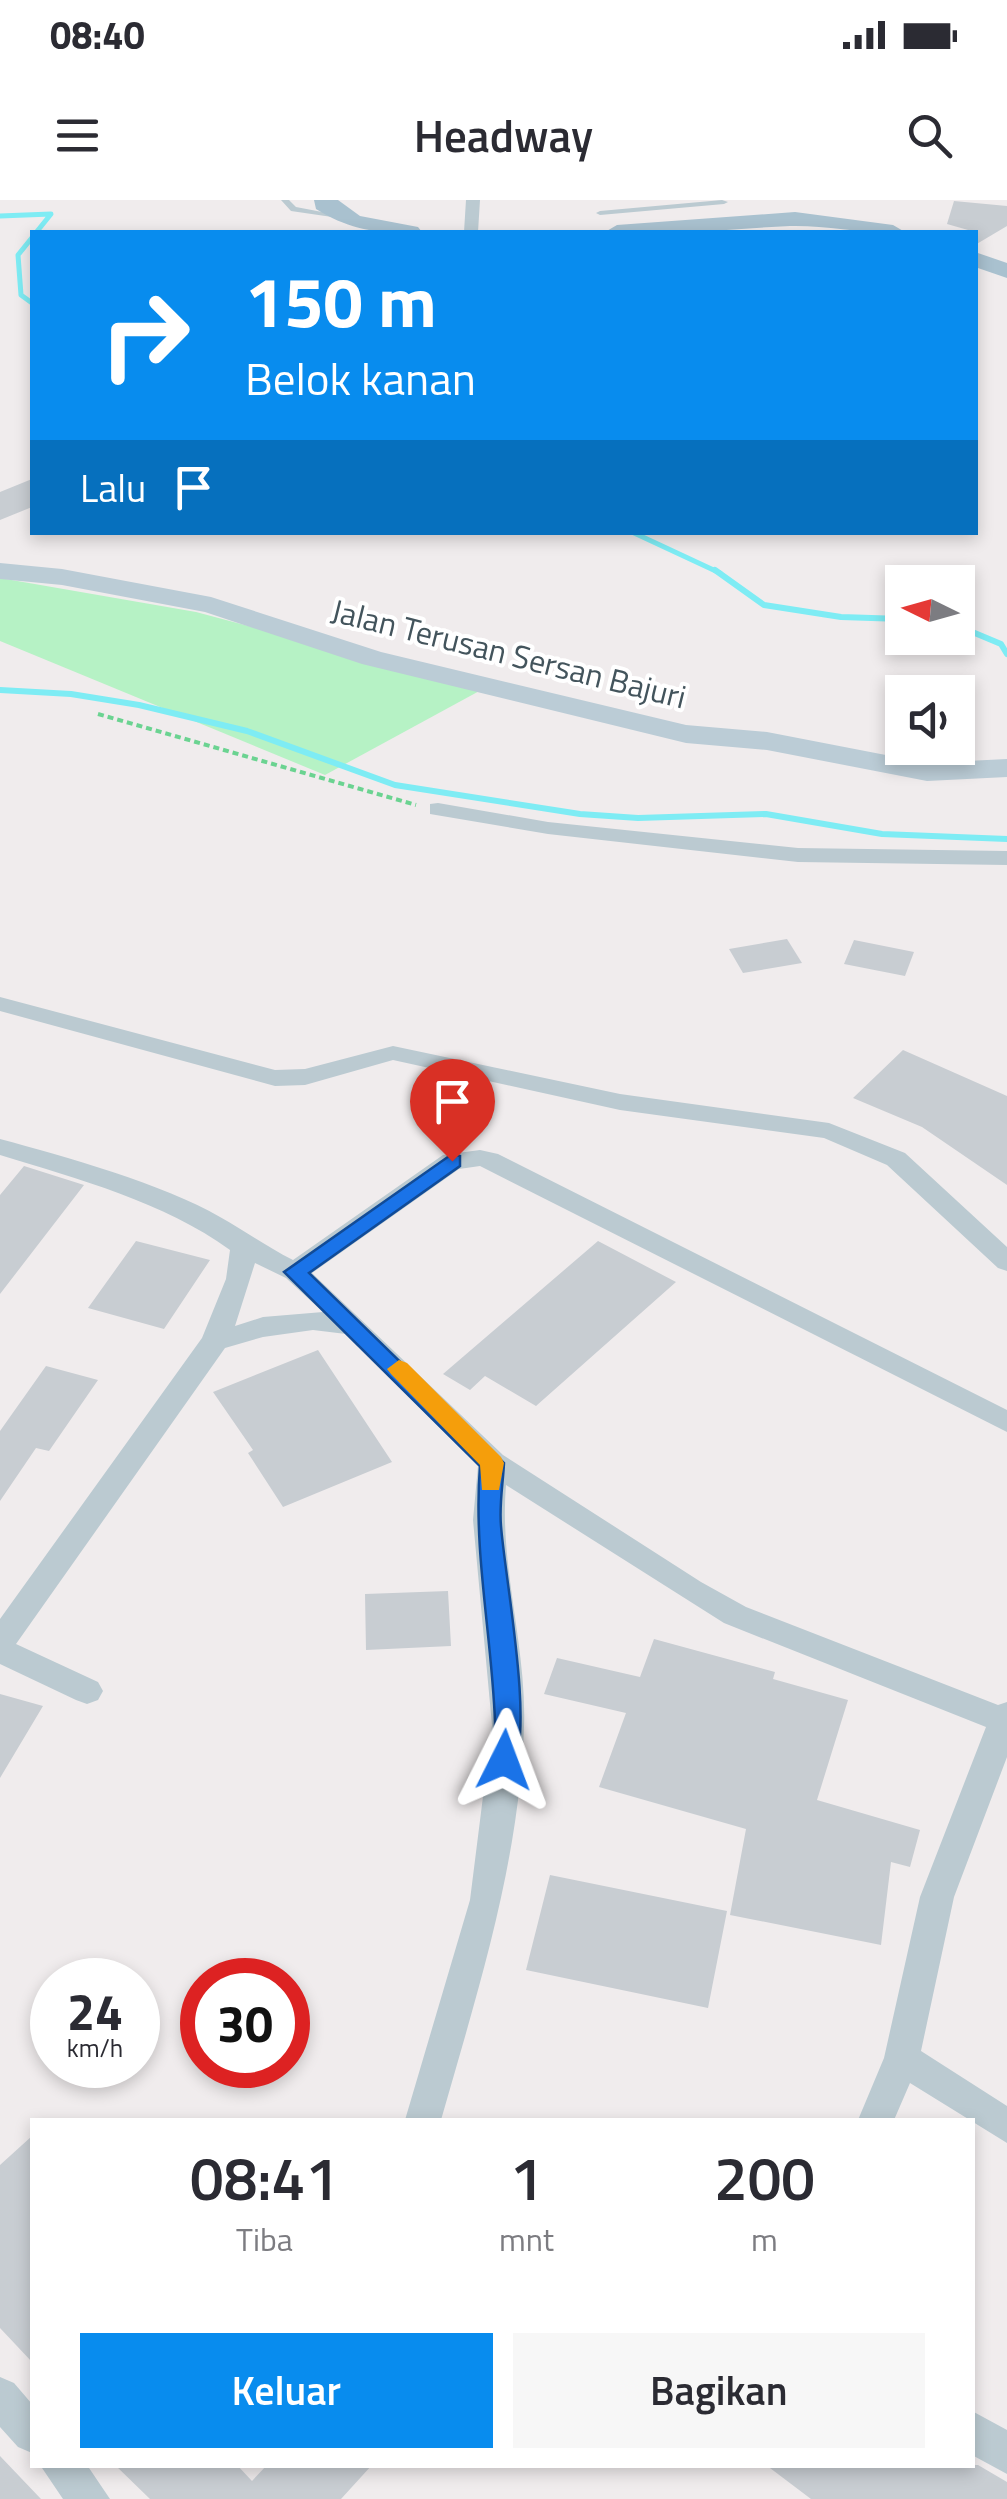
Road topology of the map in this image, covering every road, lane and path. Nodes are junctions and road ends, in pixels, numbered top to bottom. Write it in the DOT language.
graph roads {
  1 [pos="285,200"];
  2 [pos="473,200"];
  3 [pos="724,202"];
  4 [pos="333,208"];
  5 [pos="600,213"];
  6 [pos="660,219"];
  7 [pos="708,228"];
  8 [pos="404,230"];
  9 [pos="472,230"];
  10 [pos="624,230"];
  11 [pos="878,230"];
  12 [pos="0,571"];
  13 [pos="98,714"];
  14 [pos="1007,768"];
  15 [pos="438,809"];
  16 [pos="1007,858"];
  17 [pos="0,1004"];
  18 [pos="0,1147"];
  19 [pos="244,1247"];
  20 [pos="1007,1262"];
  21 [pos="295,1272"];
  22 [pos="354,1325"];
  23 [pos="215,1341"];
  24 [pos="1007,1422"];
  25 [pos="492,1463"];
  26 [pos="0,1646"];
  27 [pos="88,1691"];
  28 [pos="1006,1719"];
  29 [pos="902,2058"];
  30 [pos="423,2118"];
  31 [pos="877,2118"];
  32 [pos="1007,2126"];
  33 [pos="0,2397"];
  34 [pos="30,2432"];
  35 [pos="975,2433"];
  36 [pos="1007,2454"];
  37 [pos="63,2468"];
  38 [pos="90,2499"];
  1 -- 4 [label="lane"];
  2 -- 9 [label="street"];
  3 -- 6 [label="lane"];
  4 -- 8 [label="main road"];
  5 -- 6 [label="lane"];
  6 -- 7 [label="main road"];
  6 -- 10 [label="main road"];
  7 -- 11 [label="main road"];
  12 -- 14 [label="main road, Jalan Terusan Sersan Bajuri"];
  13 -- 15 [label="path"];
  15 -- 16 [label="street"];
  17 -- 20 [label="street"];
  18 -- 19 [label="street"];
  19 -- 21 [label="street"];
  19 -- 23 [label="street"];
  21 -- 22 [label="street"];
  21 -- 24 [label="street"];
  22 -- 23 [label="street"];
  22 -- 25 [label="street"];
  23 -- 26 [label="street"];
  25 -- 28 [label="street"];
  25 -- 30 [label="street"];
  26 -- 27 [label="street"];
  28 -- 29 [label="street"];
  29 -- 31 [label="street"];
  29 -- 32 [label="street"];
  33 -- 34 [label="street"];
  35 -- 36 [label="street"];
  37 -- 38 [label="street"];
}
